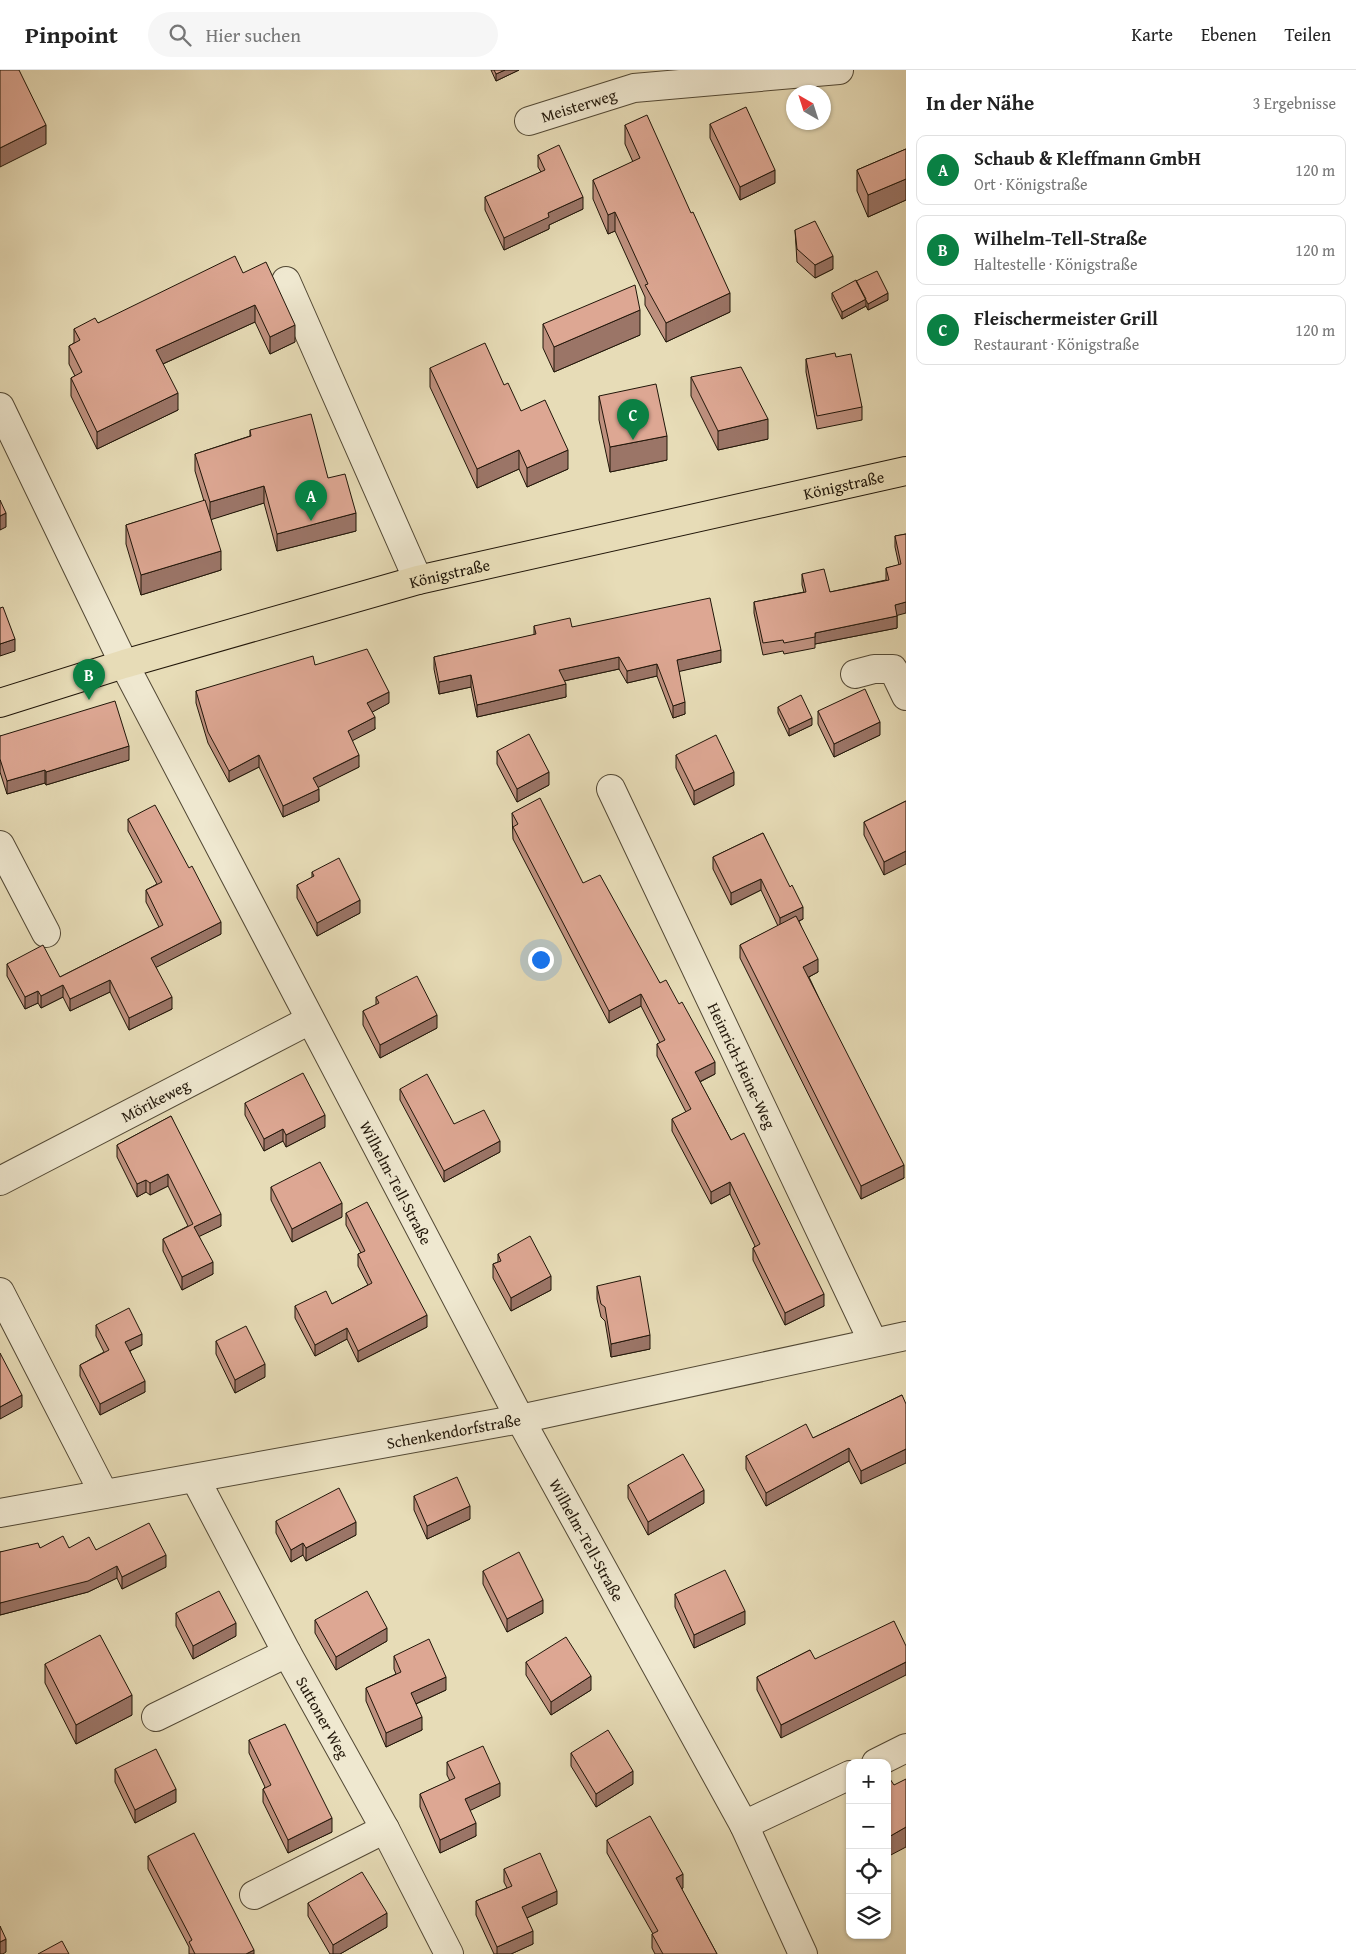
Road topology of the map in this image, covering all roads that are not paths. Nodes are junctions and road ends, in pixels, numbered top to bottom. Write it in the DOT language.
graph roads {
  1 [pos="839,70"];
  2 [pos="529,121"];
  3 [pos="286,281"];
  4 [pos="0,407"];
  5 [pos="906,471"];
  6 [pos="418,580"];
  7 [pos="124,664"];
  8 [pos="899,667"];
  9 [pos="855,674"];
  10 [pos="906,696"];
  11 [pos="0,703"];
  12 [pos="611,789"];
  13 [pos="0,845"];
  14 [pos="46,933"];
  15 [pos="310,1020"];
  16 [pos="0,1181"];
  17 [pos="0,1292"];
  18 [pos="906,1336"];
  19 [pos="873,1342"];
  20 [pos="520,1419"];
  21 [pos="196,1480"];
  22 [pos="104,1494"];
  23 [pos="0,1514"];
  24 [pos="287,1653"];
  25 [pos="156,1717"];
  26 [pos="906,1748"];
  27 [pos="884,1759"];
  28 [pos="846,1777"];
  29 [pos="744,1825"];
  30 [pos="385,1828"];
  31 [pos="254,1895"];
  32 [pos="440,1951"];
  33 [pos="803,1954"];
  1 -- 2 [label="street, Meisterweg"];
  3 -- 6 [label="street"];
  4 -- 7 [label="street, Wilhelm-Tell-Straße"];
  5 -- 6 [label="main road, Königstraße"];
  6 -- 7 [label="main road, Königstraße"];
  7 -- 11 [label="main road, Königstraße"];
  7 -- 15 [label="street, Wilhelm-Tell-Straße"];
  8 -- 9 [label="street"];
  8 -- 10 [label="street"];
  12 -- 19 [label="street, Heinrich-Heine-Weg"];
  13 -- 14 [label="street"];
  15 -- 16 [label="street, Mörikeweg"];
  15 -- 20 [label="street, Wilhelm-Tell-Straße"];
  17 -- 22 [label="street"];
  18 -- 19 [label="street, Schenkendorfstraße"];
  19 -- 20 [label="street, Schenkendorfstraße"];
  20 -- 21 [label="street, Schenkendorfstraße"];
  20 -- 29 [label="street, Wilhelm-Tell-Straße"];
  21 -- 22 [label="street, Schenkendorfstraße"];
  21 -- 24 [label="street, Suttoner Weg"];
  22 -- 23 [label="street, Schenkendorfstraße"];
  24 -- 25 [label="street"];
  24 -- 30 [label="street, Suttoner Weg"];
  26 -- 27 [label="street"];
  28 -- 29 [label="street"];
  29 -- 33 [label="street, Wilhelm-Tell-Straße"];
  30 -- 31 [label="street"];
  30 -- 32 [label="street, Suttoner Weg"];
}
